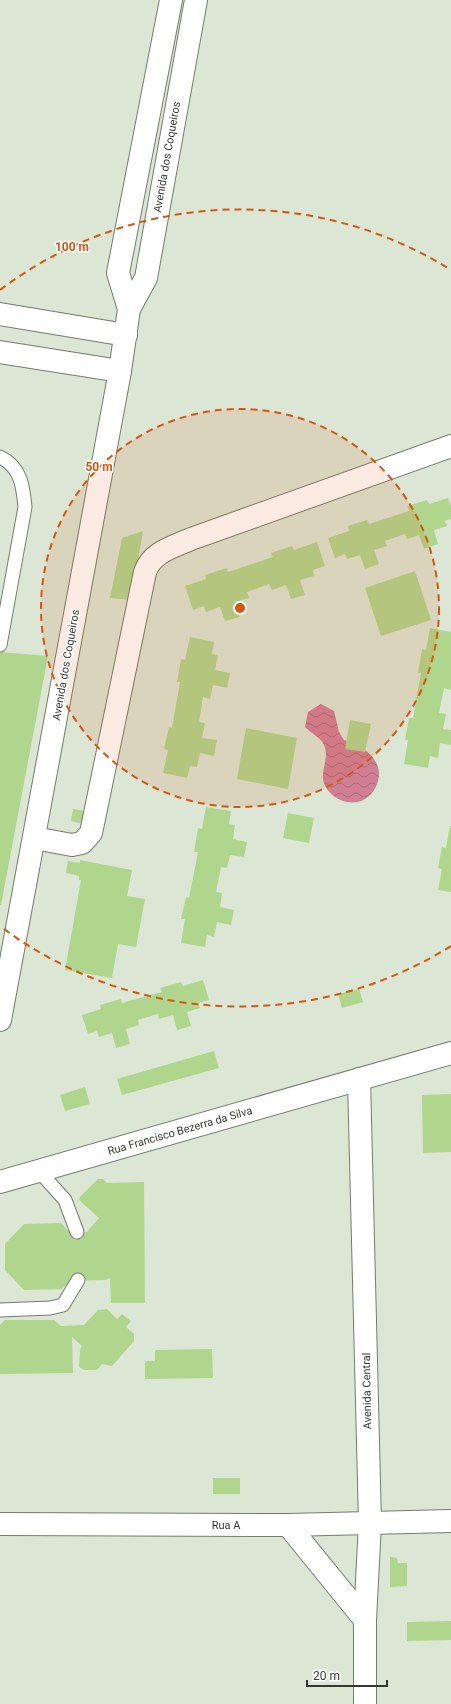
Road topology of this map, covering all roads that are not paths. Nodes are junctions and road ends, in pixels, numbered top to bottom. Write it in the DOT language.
graph roads {
  1 [pos="171,0"];
  2 [pos="196,0"];
  3 [pos="129,309"];
  4 [pos="0,314"];
  5 [pos="126,335"];
  6 [pos="0,352"];
  7 [pos="120,371"];
  8 [pos="451,446"];
  9 [pos="0,457"];
  10 [pos="0,645"];
  11 [pos="34,838"];
  12 [pos="2,1006"];
  13 [pos="451,1053"];
  14 [pos="359,1079"];
  15 [pos="39,1171"];
  16 [pos="0,1182"];
  17 [pos="76,1232"];
  18 [pos="78,1280"];
  19 [pos="0,1310"];
  20 [pos="451,1521"];
  21 [pos="370,1522"];
  22 [pos="0,1524"];
  23 [pos="288,1526"];
  24 [pos="365,1620"];
  25 [pos="365,1704"];
  1 -- 3 [label="street, Avenida dos Coqueiros"];
  2 -- 3 [label="street, Avenida dos Coqueiros"];
  3 -- 5 [label="street, Avenida dos Coqueiros"];
  4 -- 5 [label="street"];
  5 -- 7 [label="street, Avenida dos Coqueiros"];
  6 -- 7 [label="street"];
  7 -- 11 [label="street, Avenida dos Coqueiros"];
  8 -- 11 [label="street"];
  9 -- 10 [label="lane"];
  11 -- 12 [label="street, Avenida dos Coqueiros"];
  13 -- 14 [label="street, Rua Francisco Bezerra da Silva"];
  14 -- 15 [label="street, Rua Francisco Bezerra da Silva"];
  14 -- 21 [label="street, Avenida Central"];
  15 -- 16 [label="street, Rua Francisco Bezerra da Silva"];
  15 -- 17 [label="lane"];
  18 -- 19 [label="lane"];
  20 -- 21 [label="street, Rua A"];
  21 -- 23 [label="street, Rua A"];
  21 -- 24 [label="street, Avenida Central"];
  22 -- 23 [label="street, Rua A"];
  23 -- 24 [label="street"];
  24 -- 25 [label="street, Avenida Central"];
}
